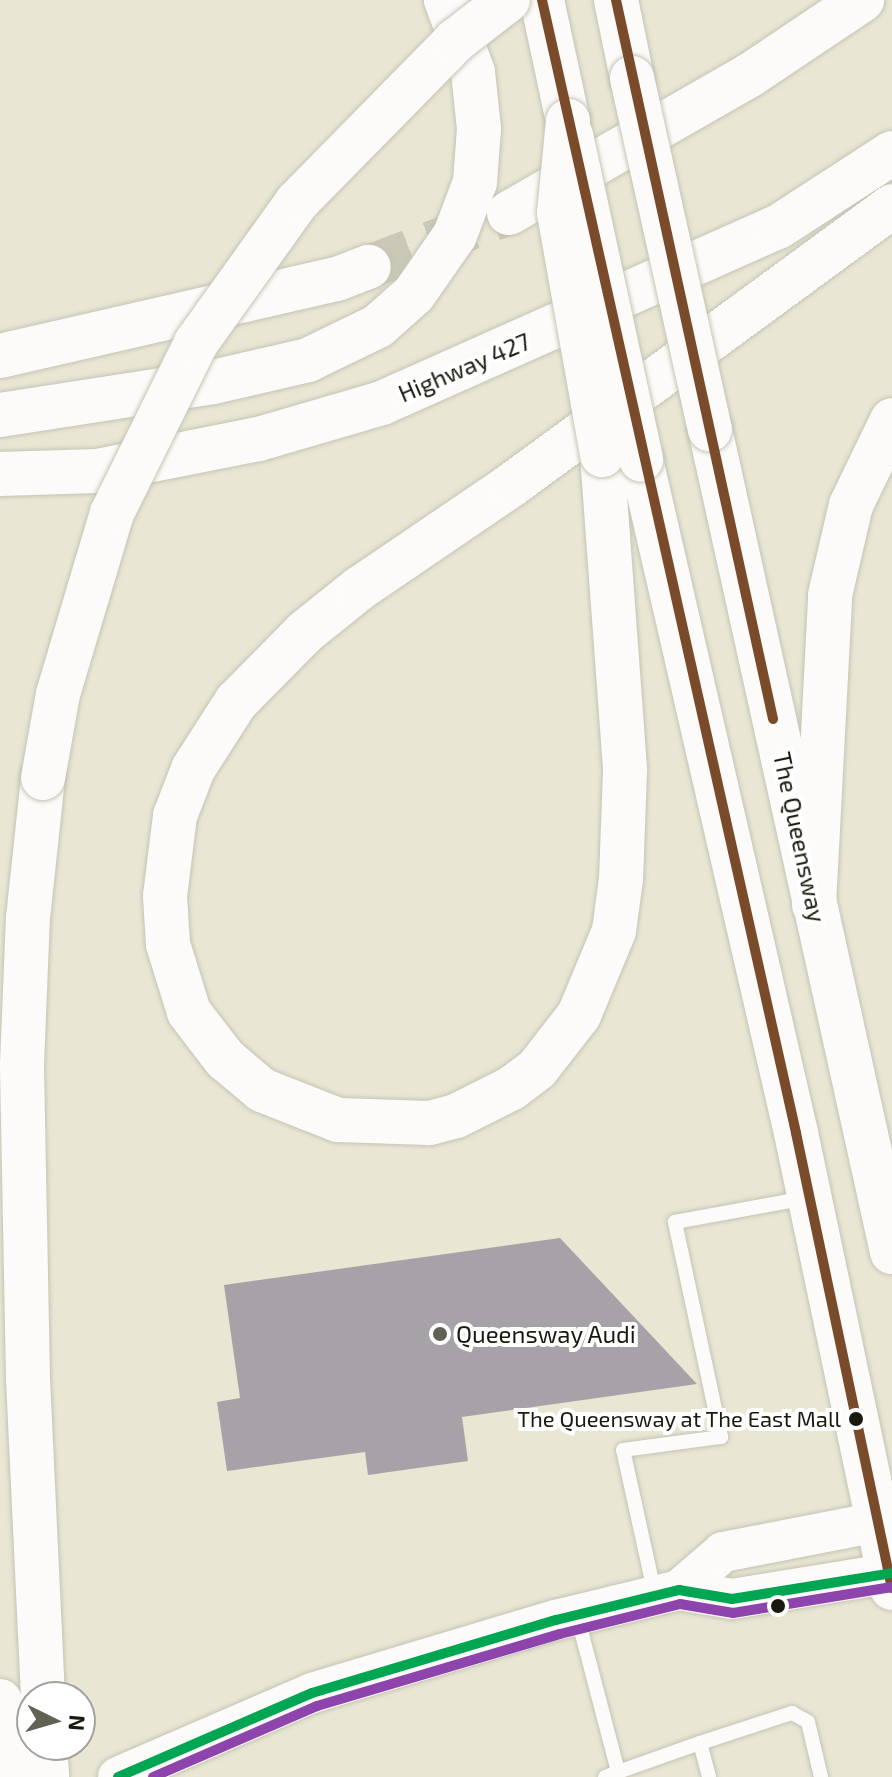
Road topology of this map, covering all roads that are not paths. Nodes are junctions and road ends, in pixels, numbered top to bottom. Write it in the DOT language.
graph roads {
  1 [pos="446,0"];
  2 [pos="508,0"];
  3 [pos="542,0"];
  4 [pos="616,0"];
  5 [pos="862,0"];
  6 [pos="892,153"];
  7 [pos="892,206"];
  8 [pos="509,213"];
  9 [pos="369,267"];
  10 [pos="9,351"];
  11 [pos="0,415"];
  12 [pos="892,420"];
  13 [pos="622,458"];
  14 [pos="0,474"];
  15 [pos="814,905"];
  16 [pos="810,1198"];
  17 [pos="892,1252"];
  18 [pos="885,1520"];
  19 [pos="891,1578"];
  20 [pos="667,1593"];
  21 [pos="577,1615"];
  22 [pos="42,1681"];
  23 [pos="1,1710"];
  24 [pos="700,1743"];
  25 [pos="612,1774"];
  26 [pos="9,1777"];
  27 [pos="118,1777"];
  28 [pos="709,1777"];
  29 [pos="821,1777"];
  1 -- 11 [label="main road"];
  2 -- 22 [label="main road, bridge"];
  3 -- 13 [label="main road, bridge"];
  4 -- 15 [label="main road, The Queensway, bridge"];
  5 -- 8 [label="main road"];
  6 -- 14 [label="main road, Highway 427"];
  7 -- 13 [label="main road"];
  9 -- 10 [label="main road"];
  12 -- 15 [label="main road"];
  13 -- 16 [label="main road"];
  15 -- 17 [label="main road, The Queensway"];
  16 -- 18 [label="main road"];
  16 -- 20 [label="lane"];
  18 -- 19 [label="main road"];
  18 -- 20 [label="main road"];
  19 -- 20 [label="main road"];
  20 -- 21 [label="main road"];
  21 -- 25 [label="lane"];
  21 -- 27 [label="main road"];
  23 -- 26 [label="main road"];
  24 -- 25 [label="lane"];
  24 -- 28 [label="lane"];
  24 -- 29 [label="lane"];
}
